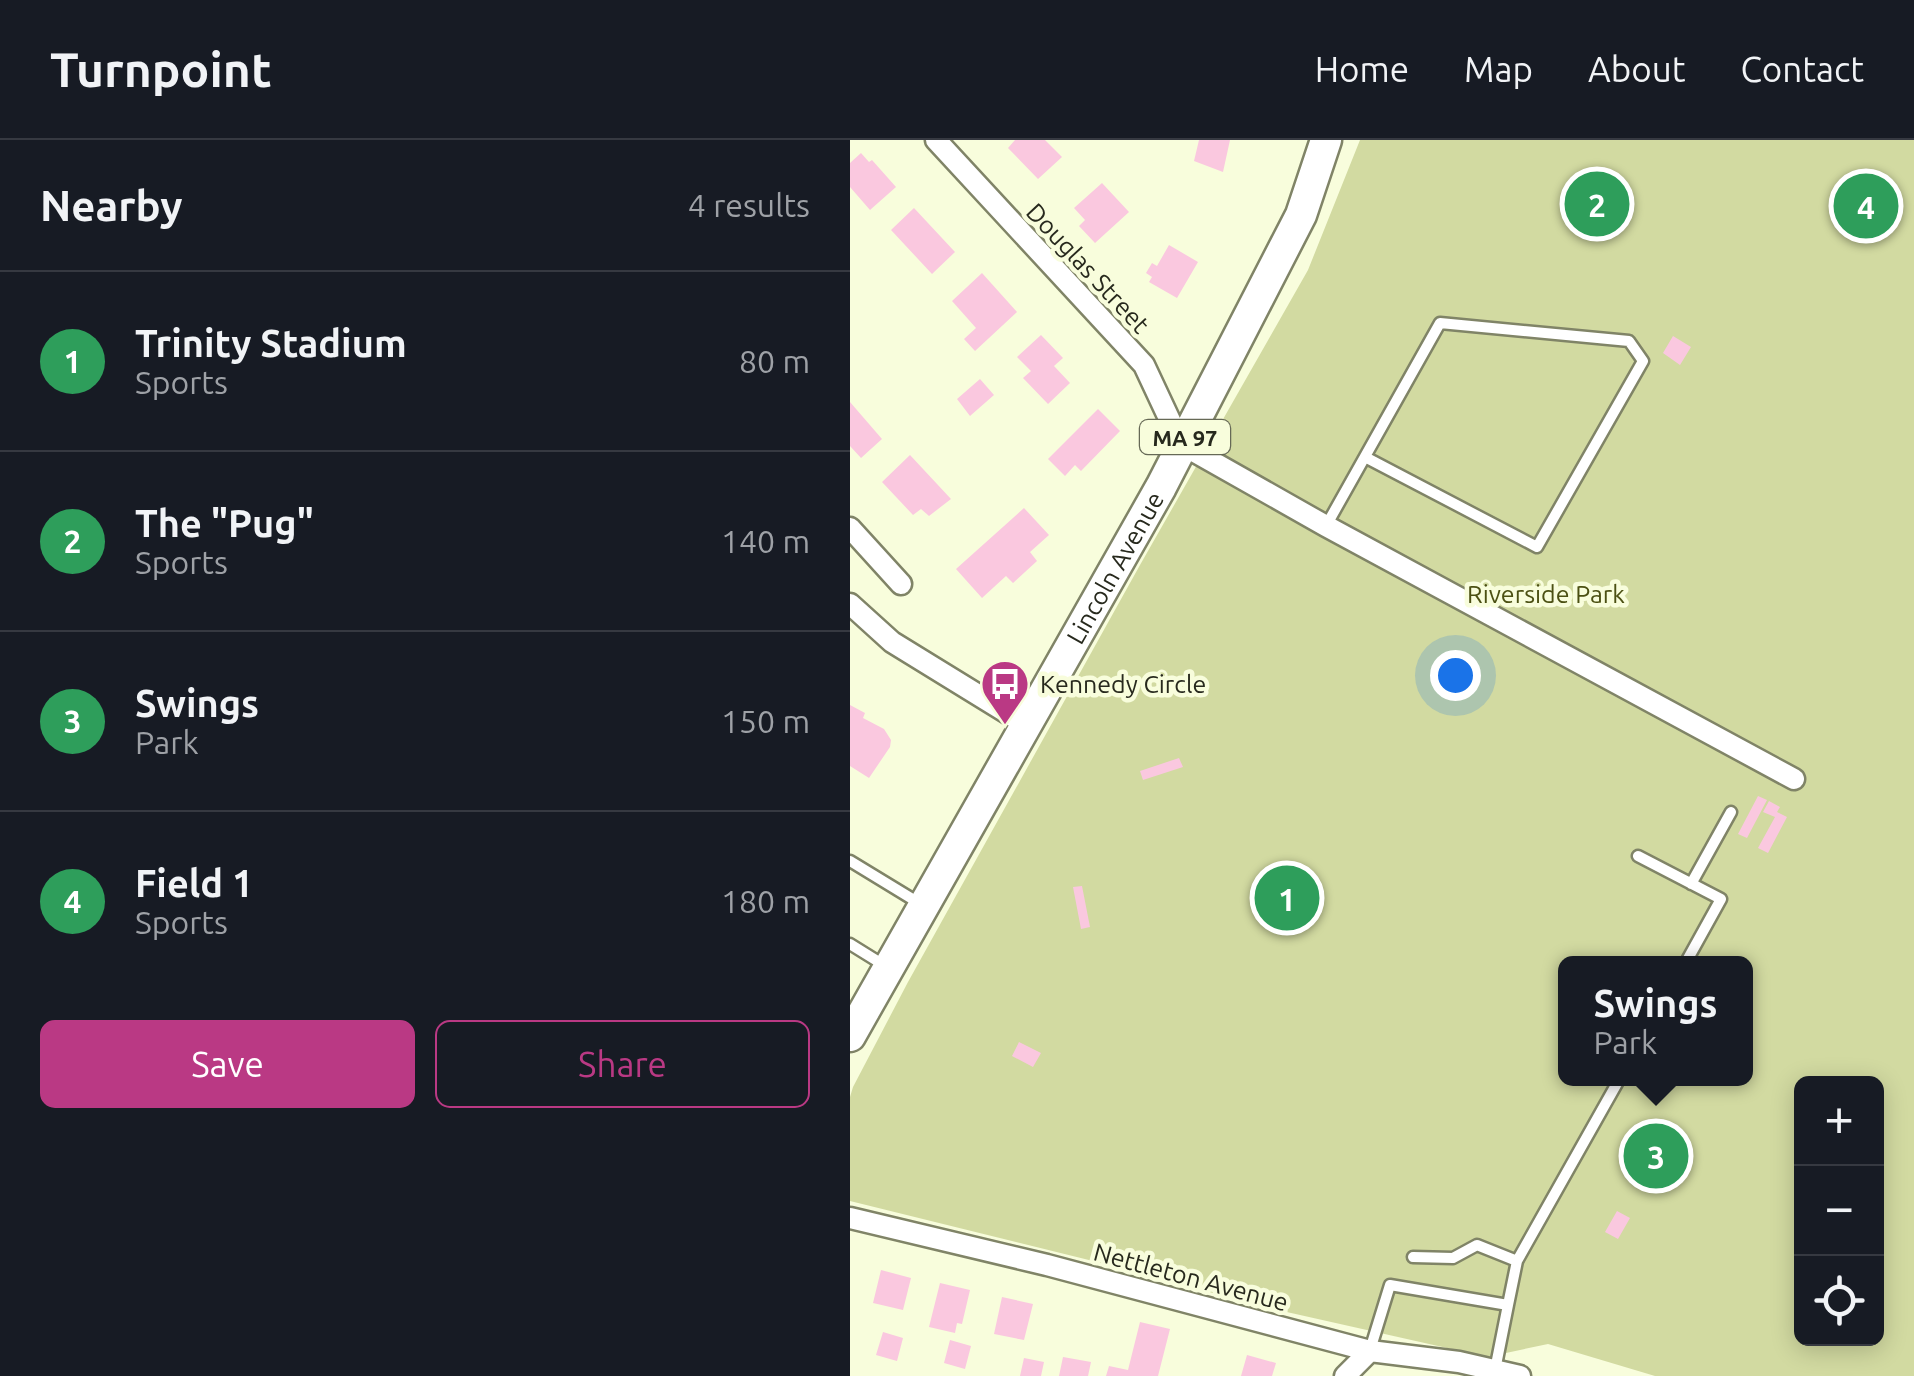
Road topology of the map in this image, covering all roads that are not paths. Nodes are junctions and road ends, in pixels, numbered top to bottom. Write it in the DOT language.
graph roads {
  1 [pos="936,140"];
  2 [pos="1326,140"];
  3 [pos="1182,444"];
  4 [pos="1364,458"];
  5 [pos="1326,526"];
  6 [pos="850,528"];
  7 [pos="900,584"];
  8 [pos="850,604"];
  9 [pos="1027,726"];
  10 [pos="1794,779"];
  11 [pos="1731,812"];
  12 [pos="1638,856"];
  13 [pos="850,861"];
  14 [pos="1691,884"];
  15 [pos="924,906"];
  16 [pos="850,944"];
  17 [pos="1689,956"];
  18 [pos="888,968"];
  19 [pos="850,1036"];
  20 [pos="1615,1086"];
  21 [pos="850,1218"];
  22 [pos="1413,1256"];
  23 [pos="1517,1260"];
  24 [pos="1508,1305"];
  25 [pos="1370,1351"];
  26 [pos="1466,1369"];
  27 [pos="1495,1370"];
  28 [pos="1345,1376"];
  29 [pos="1520,1376"];
  1 -- 3 [label="street, Douglas Street"];
  2 -- 3 [label="main road, Lincoln Avenue / MA 97"];
  3 -- 5 [label="street"];
  3 -- 9 [label="main road, Lincoln Avenue / MA 97"];
  4 -- 4 [label="lane"];
  4 -- 5 [label="lane"];
  5 -- 10 [label="street"];
  6 -- 7 [label="street"];
  8 -- 9 [label="street"];
  9 -- 15 [label="main road, Lincoln Avenue / MA 97"];
  11 -- 14 [label="lane"];
  12 -- 14 [label="lane"];
  13 -- 15 [label="lane"];
  14 -- 17 [label="lane"];
  15 -- 18 [label="main road, Lincoln Avenue / MA 97"];
  16 -- 18 [label="lane"];
  18 -- 19 [label="main road, Lincoln Avenue / MA 97"];
  20 -- 23 [label="lane"];
  21 -- 25 [label="street, Nettleton Avenue"];
  22 -- 23 [label="lane"];
  23 -- 24 [label="lane"];
  24 -- 25 [label="lane"];
  24 -- 27 [label="lane"];
  25 -- 26 [label="street, Nettleton Avenue"];
  25 -- 28 [label="street"];
  26 -- 27 [label="street, Nettleton Avenue"];
  27 -- 29 [label="street, Nettleton Avenue"];
}
